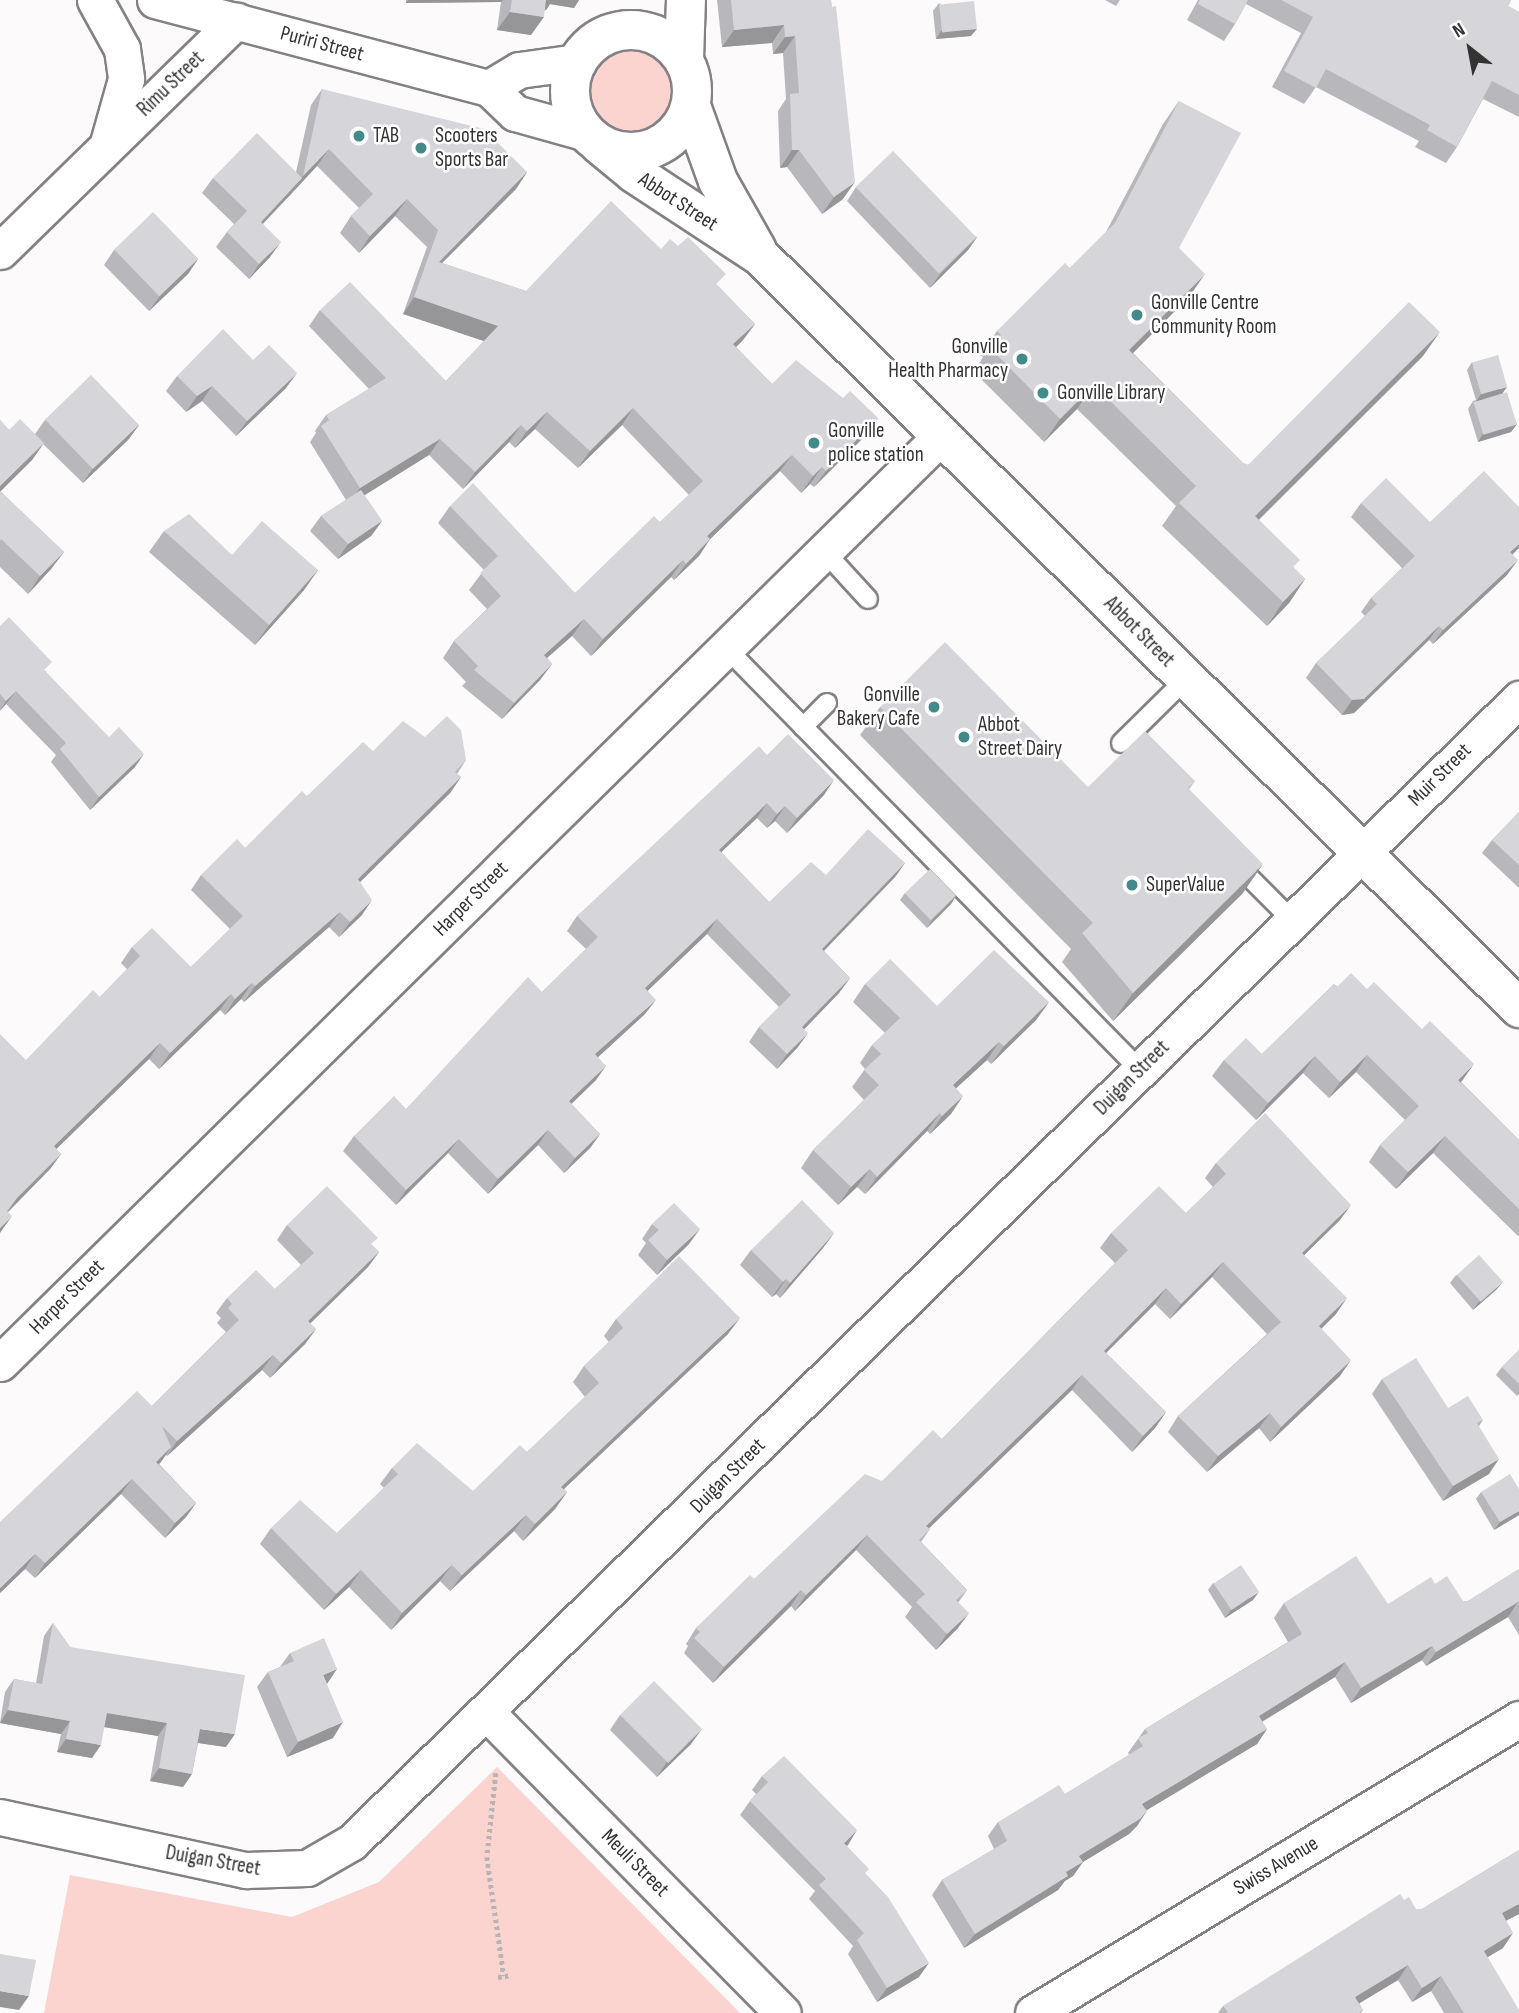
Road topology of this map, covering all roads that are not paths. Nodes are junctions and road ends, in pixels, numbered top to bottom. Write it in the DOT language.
graph roads {
  1 [pos="95,0"];
  2 [pos="155,0"];
  3 [pos="686,0"];
  4 [pos="622,16"];
  5 [pos="236,20"];
  6 [pos="684,59"];
  7 [pos="578,62"];
  8 [pos="489,89"];
  9 [pos="691,106"];
  10 [pos="593,138"];
  11 [pos="107,146"];
  12 [pos="0,251"];
  13 [pos="760,255"];
  14 [pos="942,435"];
  15 [pos="824,551"];
  16 [pos="868,599"];
  17 [pos="726,648"];
  18 [pos="1186,680"];
  19 [pos="1519,699"];
  20 [pos="827,703"];
  21 [pos="803,727"];
  22 [pos="1121,743"];
  23 [pos="1362,852"];
  24 [pos="1247,874"];
  25 [pos="1292,920"];
  26 [pos="1519,1008"];
  27 [pos="1140,1070"];
  28 [pos="0,1363"];
  29 [pos="1519,1719"];
  30 [pos="499,1724"];
  31 [pos="0,1817"];
  32 [pos="783,2013"];
  33 [pos="1033,2013"];
  1 -- 11 [label="street, Rimu Street"];
  2 -- 5 [label="street, Puriri Street"];
  3 -- 6 [label="street"];
  4 -- 6 [label="street"];
  4 -- 7 [label="street"];
  5 -- 8 [label="street, Puriri Street"];
  5 -- 11 [label="street, Rimu Street"];
  6 -- 9 [label="street"];
  7 -- 8 [label="street"];
  7 -- 10 [label="street"];
  8 -- 10 [label="street, Puriri Street"];
  9 -- 10 [label="street"];
  9 -- 13 [label="street, Abbot Street"];
  10 -- 13 [label="street, Abbot Street"];
  11 -- 12 [label="street, Rimu Street"];
  13 -- 14 [label="street, Abbot Street"];
  14 -- 15 [label="street, Harper Street"];
  14 -- 18 [label="street, Abbot Street"];
  15 -- 16 [label="lane"];
  15 -- 17 [label="street, Harper Street"];
  17 -- 21 [label="lane"];
  17 -- 28 [label="street, Harper Street"];
  18 -- 22 [label="lane"];
  18 -- 23 [label="street, Abbot Street"];
  19 -- 23 [label="street, Muir Street"];
  20 -- 21 [label="lane"];
  21 -- 27 [label="lane"];
  23 -- 25 [label="street, Duigan Street"];
  23 -- 26 [label="street, Abbot Street"];
  24 -- 25 [label="lane"];
  25 -- 27 [label="street, Duigan Street"];
  27 -- 30 [label="street, Duigan Street"];
  29 -- 33 [label="street, Swiss Avenue"];
  30 -- 31 [label="street, Duigan Street"];
  30 -- 32 [label="street, Meuli Street"];
}
